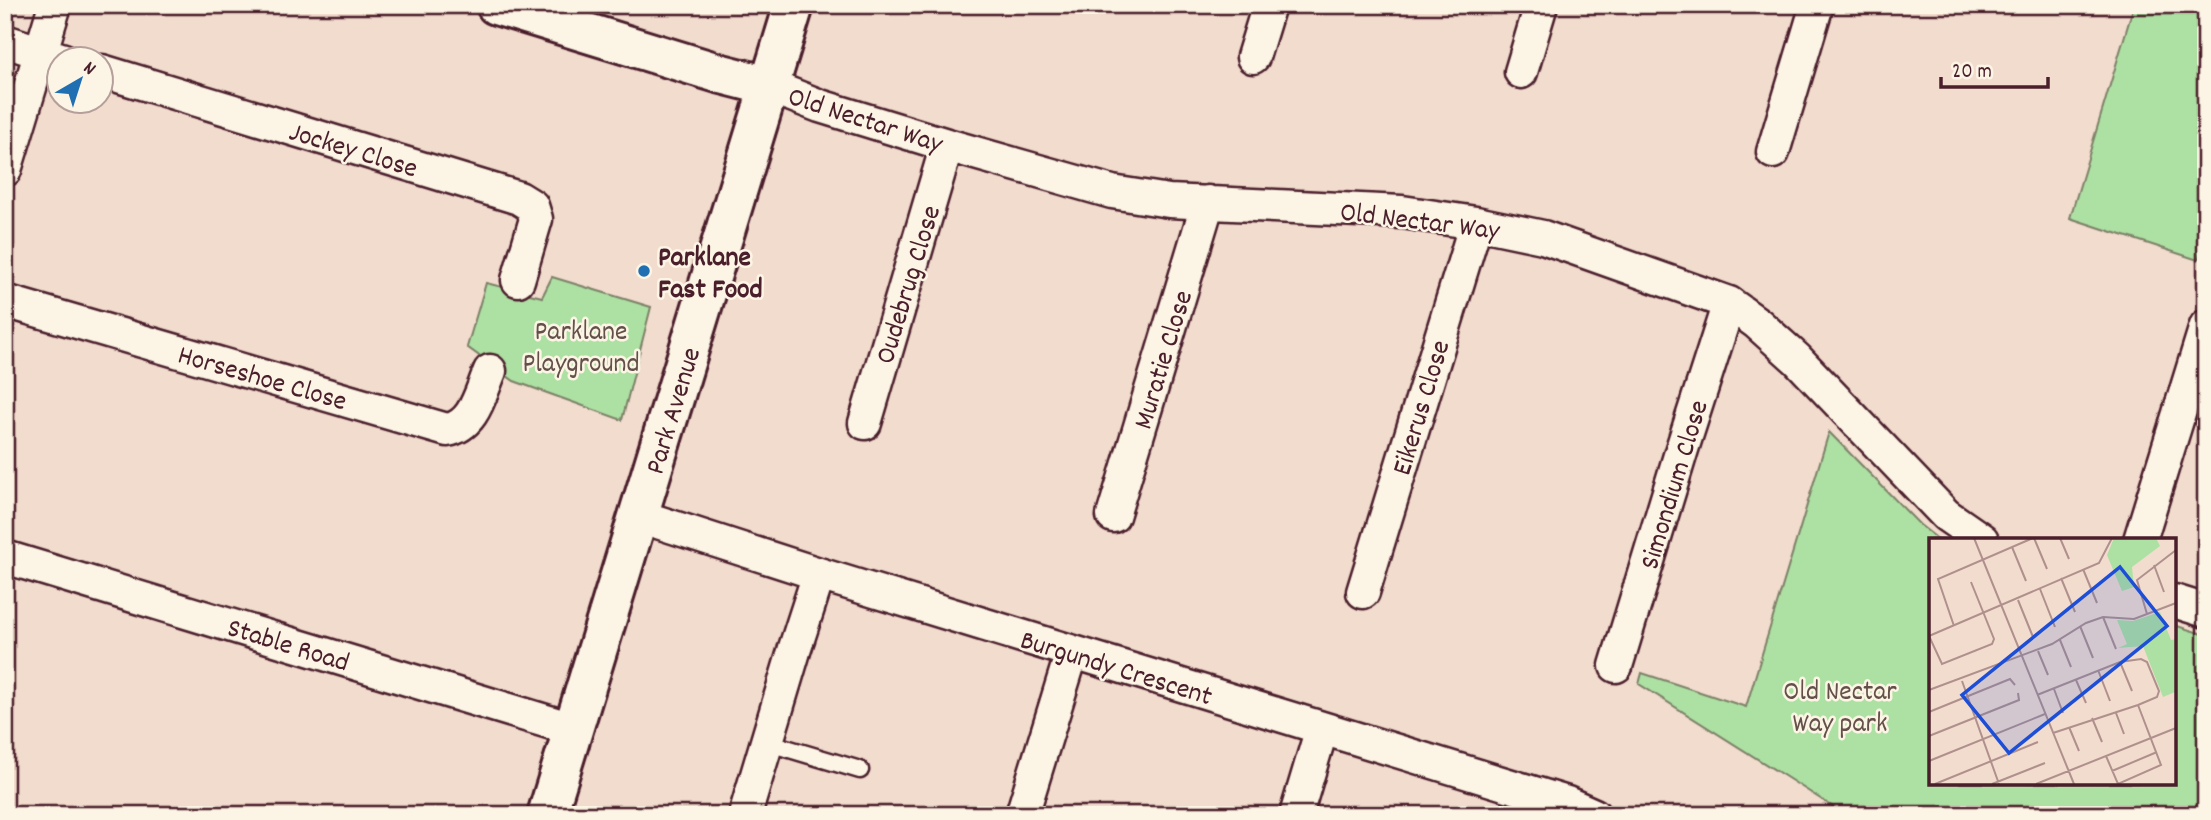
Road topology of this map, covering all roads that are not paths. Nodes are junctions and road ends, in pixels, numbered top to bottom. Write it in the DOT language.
graph roads {
  1 [pos="55,5"];
  2 [pos="496,5"];
  3 [pos="794,5"];
  4 [pos="1269,5"];
  5 [pos="1541,5"];
  6 [pos="1817,5"];
  7 [pos="5,41"];
  8 [pos="53,46"];
  9 [pos="46,54"];
  10 [pos="1253,57"];
  11 [pos="46,71"];
  12 [pos="1521,72"];
  13 [pos="116,75"];
  14 [pos="769,86"];
  15 [pos="947,145"];
  16 [pos="1773,152"];
  17 [pos="5,170"];
  18 [pos="1209,202"];
  19 [pos="1476,223"];
  20 [pos="518,280"];
  21 [pos="5,301"];
  22 [pos="1729,303"];
  23 [pos="2206,326"];
  24 [pos="490,371"];
  25 [pos="865,423"];
  26 [pos="639,516"];
  27 [pos="1113,516"];
  28 [pos="1979,538"];
  29 [pos="2141,538"];
  30 [pos="5,556"];
  31 [pos="819,575"];
  32 [pos="1363,592"];
  33 [pos="2176,602"];
  34 [pos="2206,611"];
  35 [pos="1072,652"];
  36 [pos="1616,666"];
  37 [pos="1322,728"];
  38 [pos="572,729"];
  39 [pos="766,742"];
  40 [pos="860,770"];
  41 [pos="1575,811"];
  42 [pos="547,815"];
  43 [pos="745,815"];
  44 [pos="1022,815"];
  45 [pos="1296,815"];
  1 -- 8 [label="street"];
  2 -- 14 [label="street"];
  3 -- 14 [label="street, Park Avenue"];
  4 -- 10 [label="street"];
  5 -- 12 [label="street"];
  6 -- 16 [label="street"];
  7 -- 9 [label="street"];
  11 -- 17 [label="street"];
  13 -- 20 [label="street, Jockey Close"];
  14 -- 15 [label="street, Old Nectar Way"];
  14 -- 26 [label="street, Park Avenue"];
  15 -- 18 [label="street, Old Nectar Way"];
  15 -- 25 [label="street, Oudebrug Close"];
  18 -- 19 [label="street, Old Nectar Way"];
  18 -- 27 [label="street, Muratie Close"];
  19 -- 22 [label="street, Old Nectar Way"];
  19 -- 32 [label="street, Eikerus Close"];
  21 -- 24 [label="street, Horseshoe Close"];
  22 -- 28 [label="street, Old Nectar Way"];
  22 -- 36 [label="street, Simondium Close"];
  23 -- 29 [label="street"];
  26 -- 31 [label="street, Burgundy Crescent"];
  26 -- 38 [label="street, Park Avenue"];
  30 -- 38 [label="street, Stable Road"];
  31 -- 35 [label="street, Burgundy Crescent"];
  31 -- 39 [label="street"];
  33 -- 34 [label="street"];
  35 -- 37 [label="street, Burgundy Crescent"];
  35 -- 44 [label="street"];
  37 -- 41 [label="street, Burgundy Crescent"];
  37 -- 45 [label="street"];
  38 -- 42 [label="street, Park Avenue"];
  39 -- 40 [label="lane"];
  39 -- 43 [label="street"];
}
